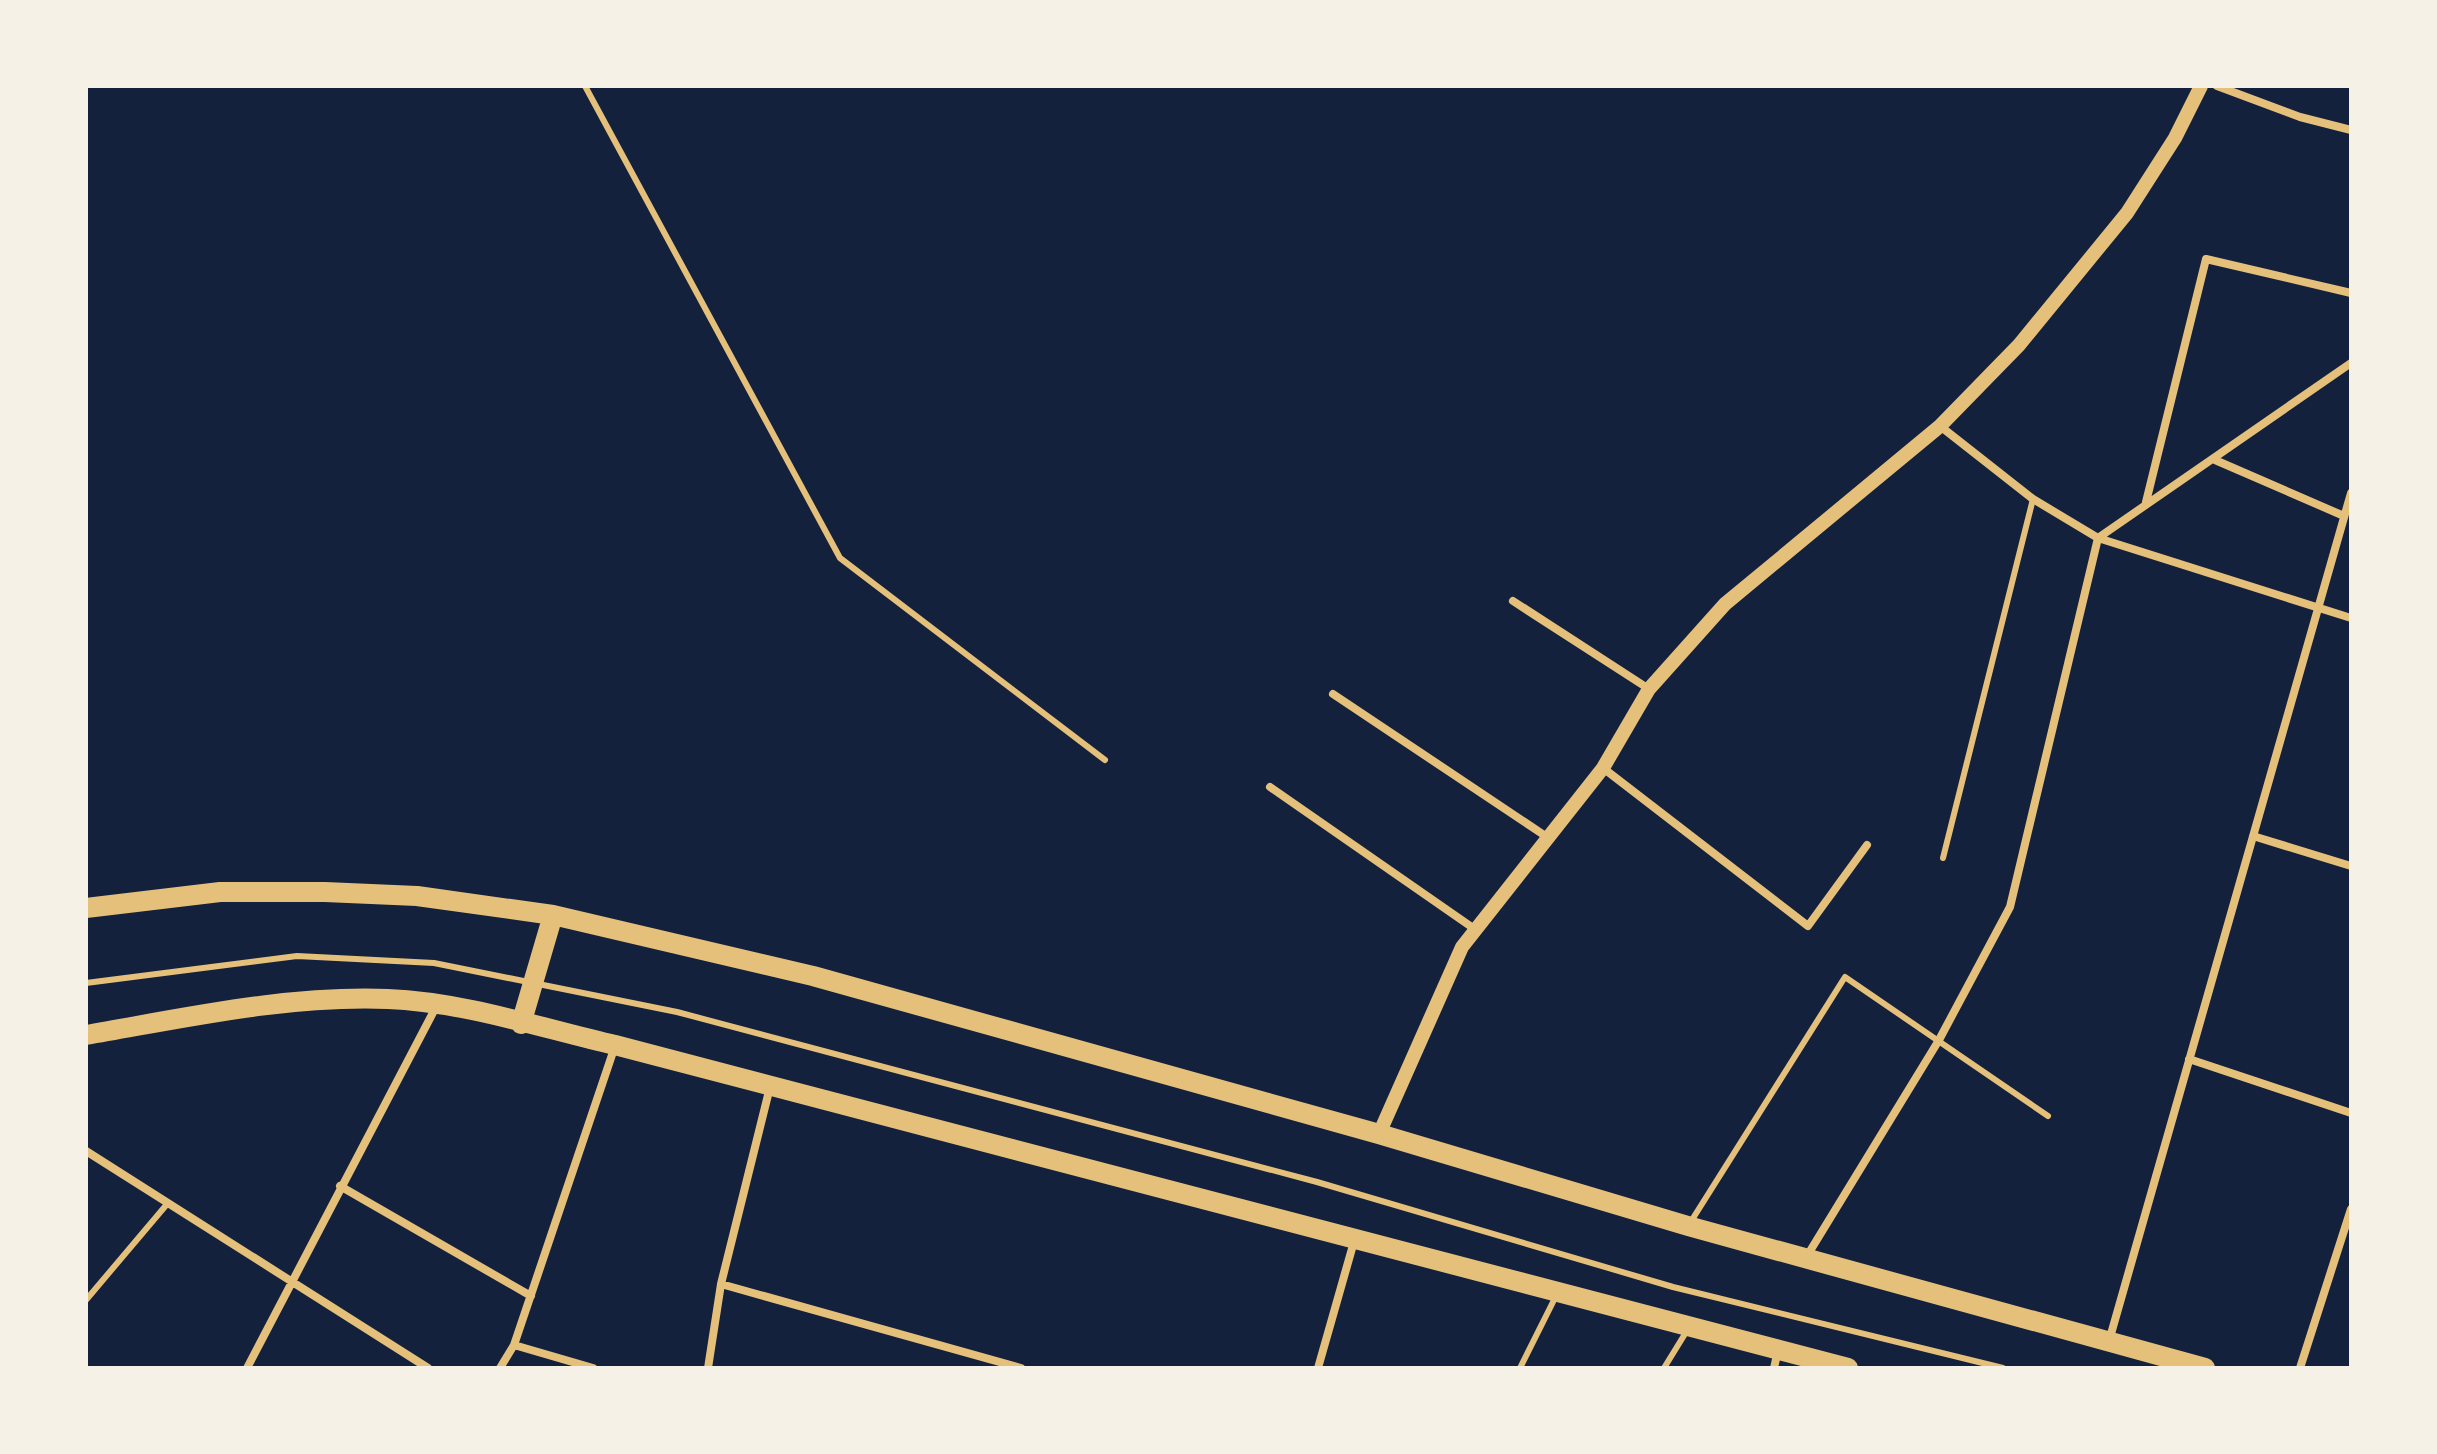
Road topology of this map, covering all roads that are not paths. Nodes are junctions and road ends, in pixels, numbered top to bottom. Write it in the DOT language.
graph roads {
  1 [pos="585,86"];
  2 [pos="2201,86"];
  3 [pos="2217,86"];
  4 [pos="2351,130"];
  5 [pos="2351,293"];
  6 [pos="2351,363"];
  7 [pos="1940,426"];
  8 [pos="2215,460"];
  9 [pos="2351,493"];
  10 [pos="2033,499"];
  11 [pos="2146,502"];
  12 [pos="2344,516"];
  13 [pos="2098,538"];
  14 [pos="1513,601"];
  15 [pos="2319,608"];
  16 [pos="2351,618"];
  17 [pos="1649,689"];
  18 [pos="1333,694"];
  19 [pos="1105,760"];
  20 [pos="1603,768"];
  21 [pos="1270,787"];
  22 [pos="2253,836"];
  23 [pos="1547,837"];
  24 [pos="1867,845"];
  25 [pos="1943,858"];
  26 [pos="2351,866"];
  27 [pos="86,908"];
  28 [pos="553,915"];
  29 [pos="1476,930"];
  30 [pos="86,983"];
  31 [pos="437,1004"];
  32 [pos="521,1024"];
  33 [pos="86,1035"];
  34 [pos="1939,1040"];
  35 [pos="615,1045"];
  36 [pos="2189,1059"];
  37 [pos="771,1086"];
  38 [pos="2351,1113"];
  39 [pos="2048,1116"];
  40 [pos="1379,1134"];
  41 [pos="86,1151"];
  42 [pos="340,1186"];
  43 [pos="168,1203"];
  44 [pos="2351,1209"];
  45 [pos="1688,1226"];
  46 [pos="1355,1237"];
  47 [pos="1806,1258"];
  48 [pos="292,1281"];
  49 [pos="721,1284"];
  50 [pos="1558,1291"];
  51 [pos="531,1296"];
  52 [pos="86,1300"];
  53 [pos="1690,1326"];
  54 [pos="2109,1341"];
  55 [pos="514,1345"];
  56 [pos="1776,1359"];
  57 [pos="247,1368"];
  58 [pos="428,1368"];
  59 [pos="500,1368"];
  60 [pos="593,1368"];
  61 [pos="708,1368"];
  62 [pos="1021,1368"];
  63 [pos="1318,1368"];
  64 [pos="1520,1368"];
  65 [pos="1664,1368"];
  66 [pos="1848,1368"];
  67 [pos="2003,1368"];
  68 [pos="2205,1368"];
  69 [pos="2300,1368"];
  1 -- 19 [label="lane"];
  2 -- 7 [label="street"];
  3 -- 4 [label="street"];
  5 -- 11 [label="street"];
  6 -- 8 [label="street"];
  7 -- 10 [label="street"];
  7 -- 17 [label="street"];
  8 -- 11 [label="street"];
  8 -- 12 [label="street"];
  9 -- 12 [label="street"];
  10 -- 13 [label="street"];
  10 -- 25 [label="lane"];
  11 -- 13 [label="street"];
  12 -- 15 [label="street"];
  13 -- 15 [label="street"];
  13 -- 34 [label="street"];
  14 -- 17 [label="street"];
  15 -- 16 [label="street"];
  15 -- 22 [label="street"];
  17 -- 20 [label="street"];
  18 -- 23 [label="street"];
  20 -- 23 [label="street"];
  20 -- 24 [label="street"];
  21 -- 29 [label="street"];
  22 -- 26 [label="street"];
  22 -- 36 [label="street"];
  23 -- 29 [label="street"];
  27 -- 28 [label="main road"];
  28 -- 32 [label="main road"];
  28 -- 40 [label="main road"];
  29 -- 40 [label="street"];
  30 -- 67 [label="lane"];
  31 -- 32 [label="main road"];
  31 -- 33 [label="main road"];
  31 -- 42 [label="street"];
  32 -- 35 [label="main road"];
  34 -- 39 [label="lane"];
  34 -- 45 [label="lane"];
  34 -- 47 [label="street"];
  35 -- 37 [label="main road"];
  35 -- 51 [label="street"];
  36 -- 38 [label="street"];
  36 -- 54 [label="street"];
  37 -- 46 [label="main road"];
  37 -- 49 [label="street"];
  40 -- 45 [label="main road"];
  41 -- 43 [label="street"];
  42 -- 48 [label="street"];
  42 -- 51 [label="street"];
  43 -- 48 [label="street"];
  43 -- 52 [label="lane"];
  44 -- 69 [label="street"];
  45 -- 47 [label="main road"];
  46 -- 50 [label="main road"];
  46 -- 63 [label="street"];
  47 -- 54 [label="main road"];
  48 -- 57 [label="street"];
  48 -- 58 [label="street"];
  49 -- 61 [label="street"];
  49 -- 62 [label="street"];
  50 -- 53 [label="main road"];
  50 -- 64 [label="lane"];
  51 -- 55 [label="street"];
  53 -- 56 [label="main road"];
  53 -- 65 [label="lane"];
  54 -- 68 [label="main road"];
  55 -- 59 [label="street"];
  55 -- 60 [label="street"];
  56 -- 66 [label="main road"];
}
